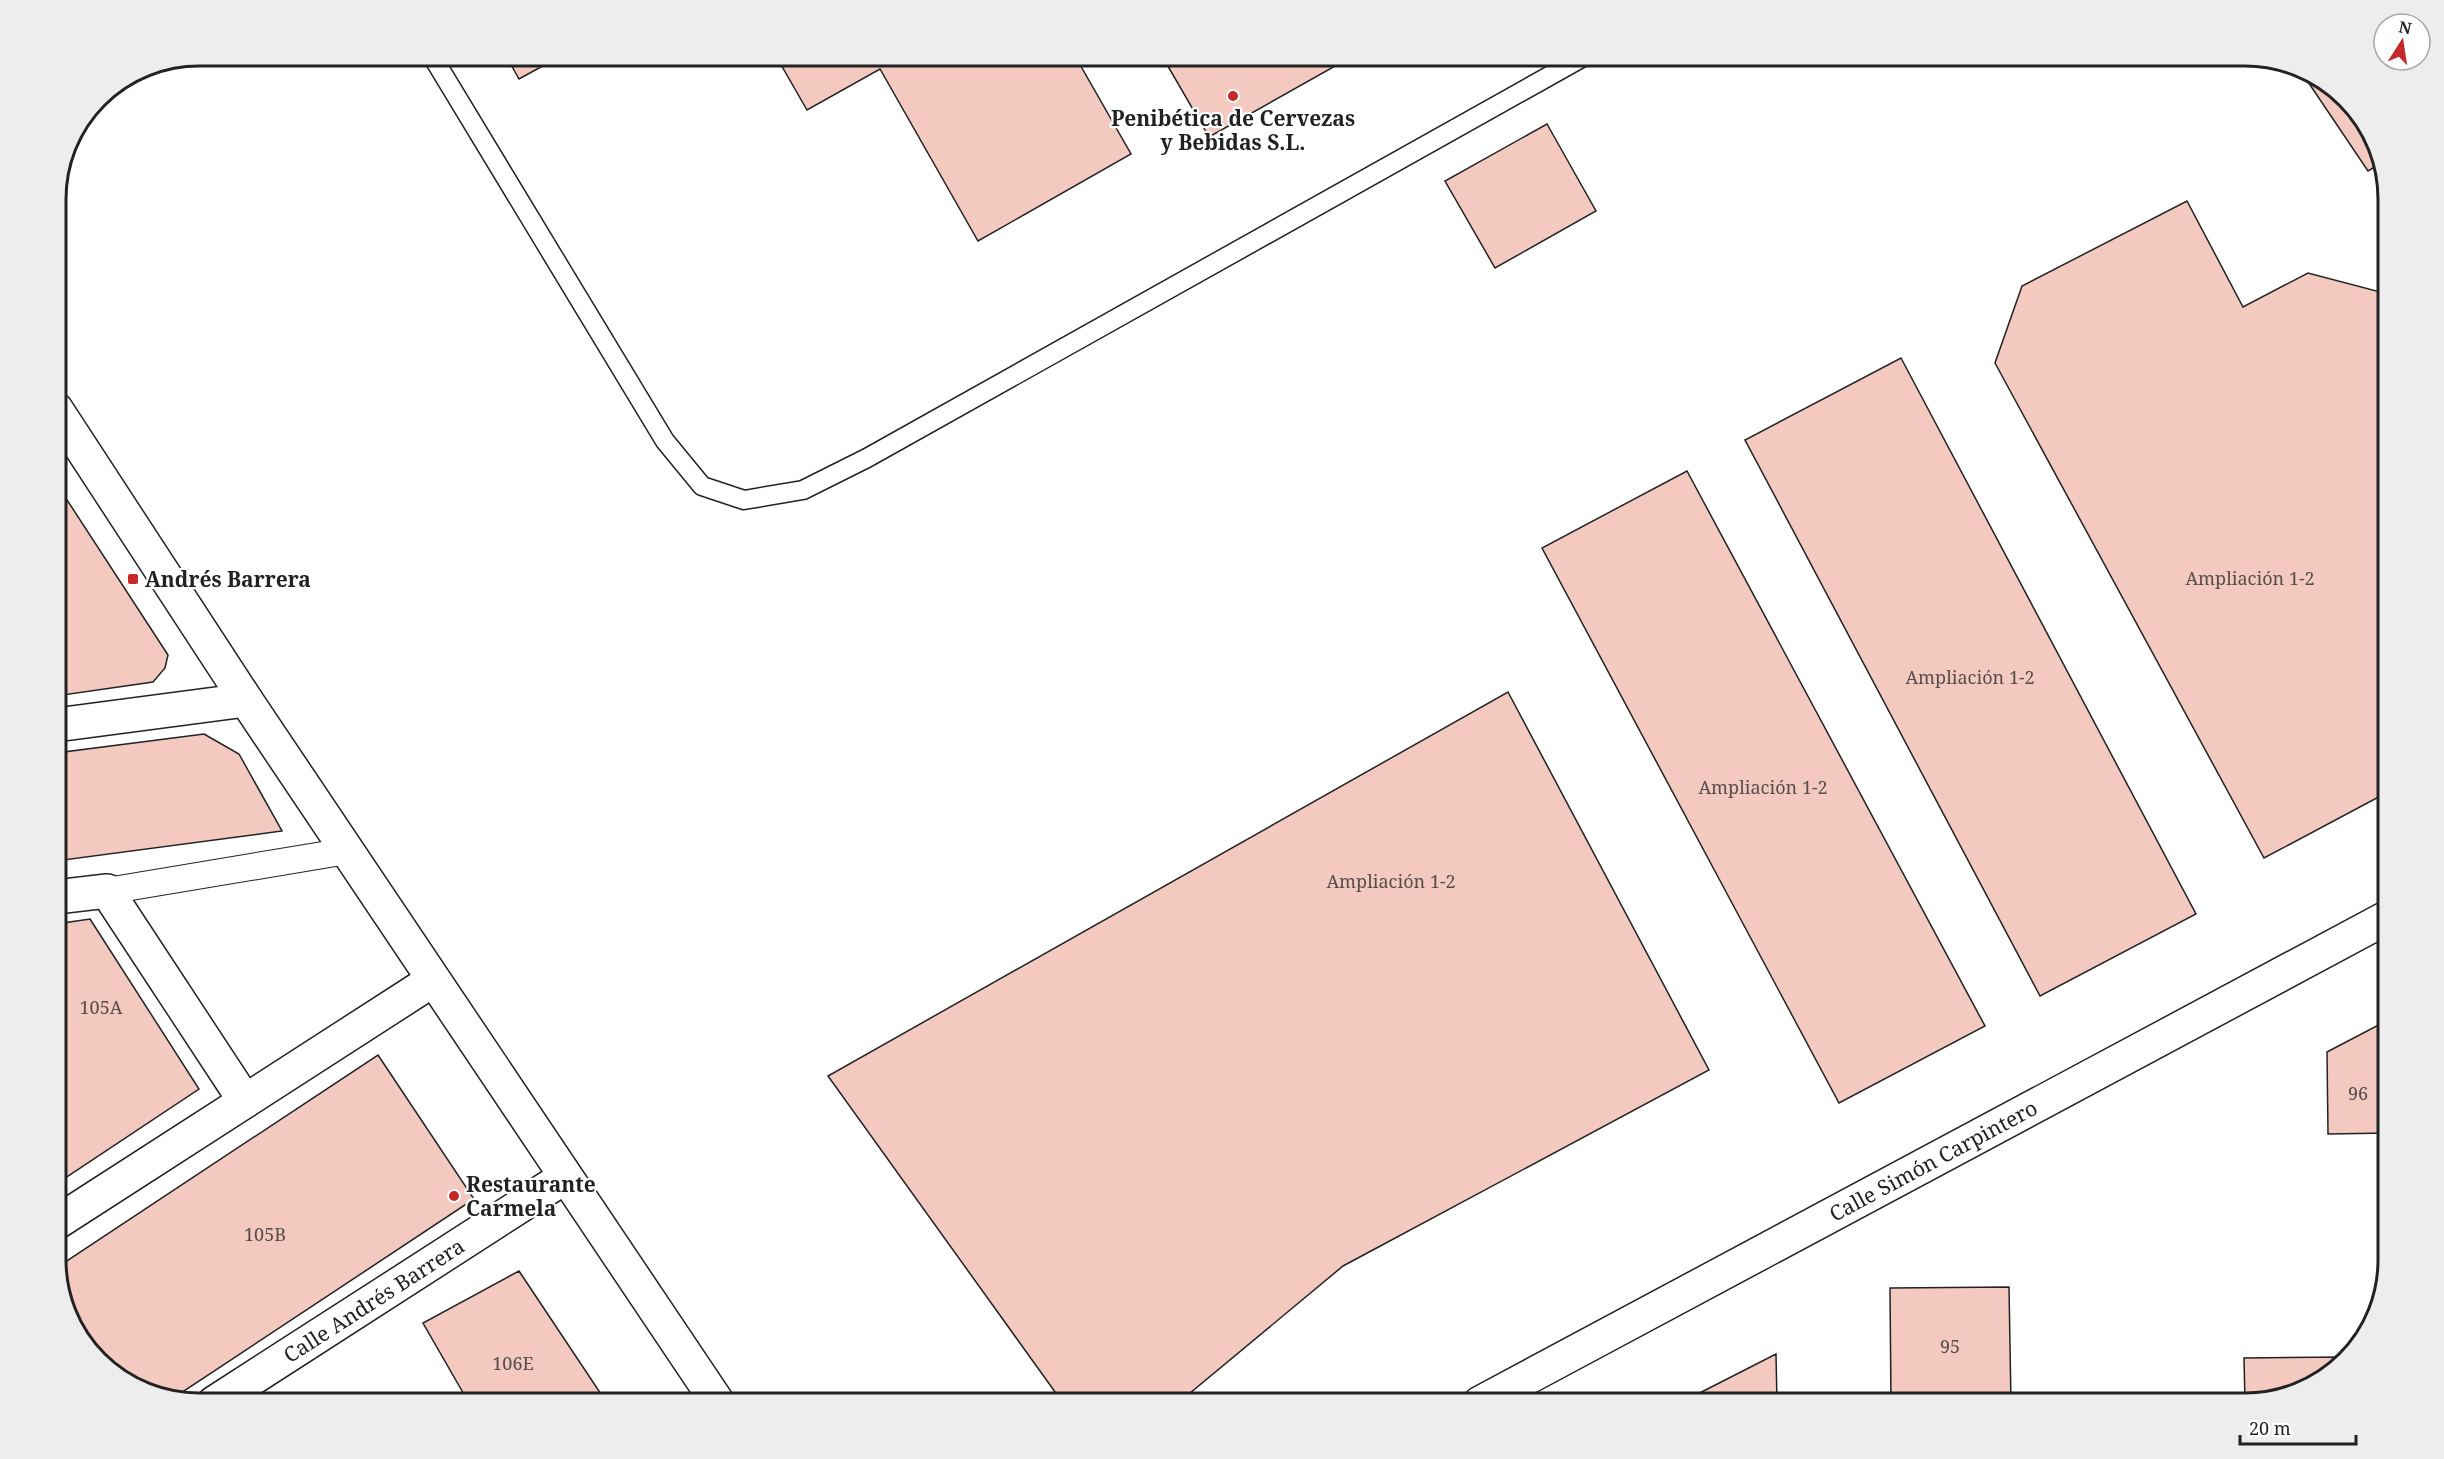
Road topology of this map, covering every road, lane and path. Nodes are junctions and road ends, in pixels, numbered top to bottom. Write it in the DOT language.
graph roads {
  1 [pos="438,66"];
  2 [pos="1567,66"];
  3 [pos="66,424"];
  4 [pos="246,700"];
  5 [pos="66,724"];
  6 [pos="347,851"];
  7 [pos="107,891"];
  8 [pos="66,896"];
  9 [pos="2378,922"];
  10 [pos="433,980"];
  11 [pos="245,1101"];
  12 [pos="565,1177"];
  13 [pos="66,1217"];
  14 [pos="231,1393"];
  15 [pos="710,1393"];
  16 [pos="1501,1393"];
  1 -- 2 [label="lane"];
  3 -- 4 [label="street"];
  4 -- 5 [label="street"];
  4 -- 6 [label="street"];
  6 -- 7 [label="street"];
  6 -- 10 [label="street"];
  7 -- 8 [label="street"];
  7 -- 11 [label="street"];
  9 -- 16 [label="street, Calle Simón Carpintero"];
  10 -- 11 [label="street"];
  10 -- 12 [label="street"];
  11 -- 13 [label="street"];
  12 -- 14 [label="street, Calle Andrés Barrera"];
  12 -- 15 [label="street"];
}
